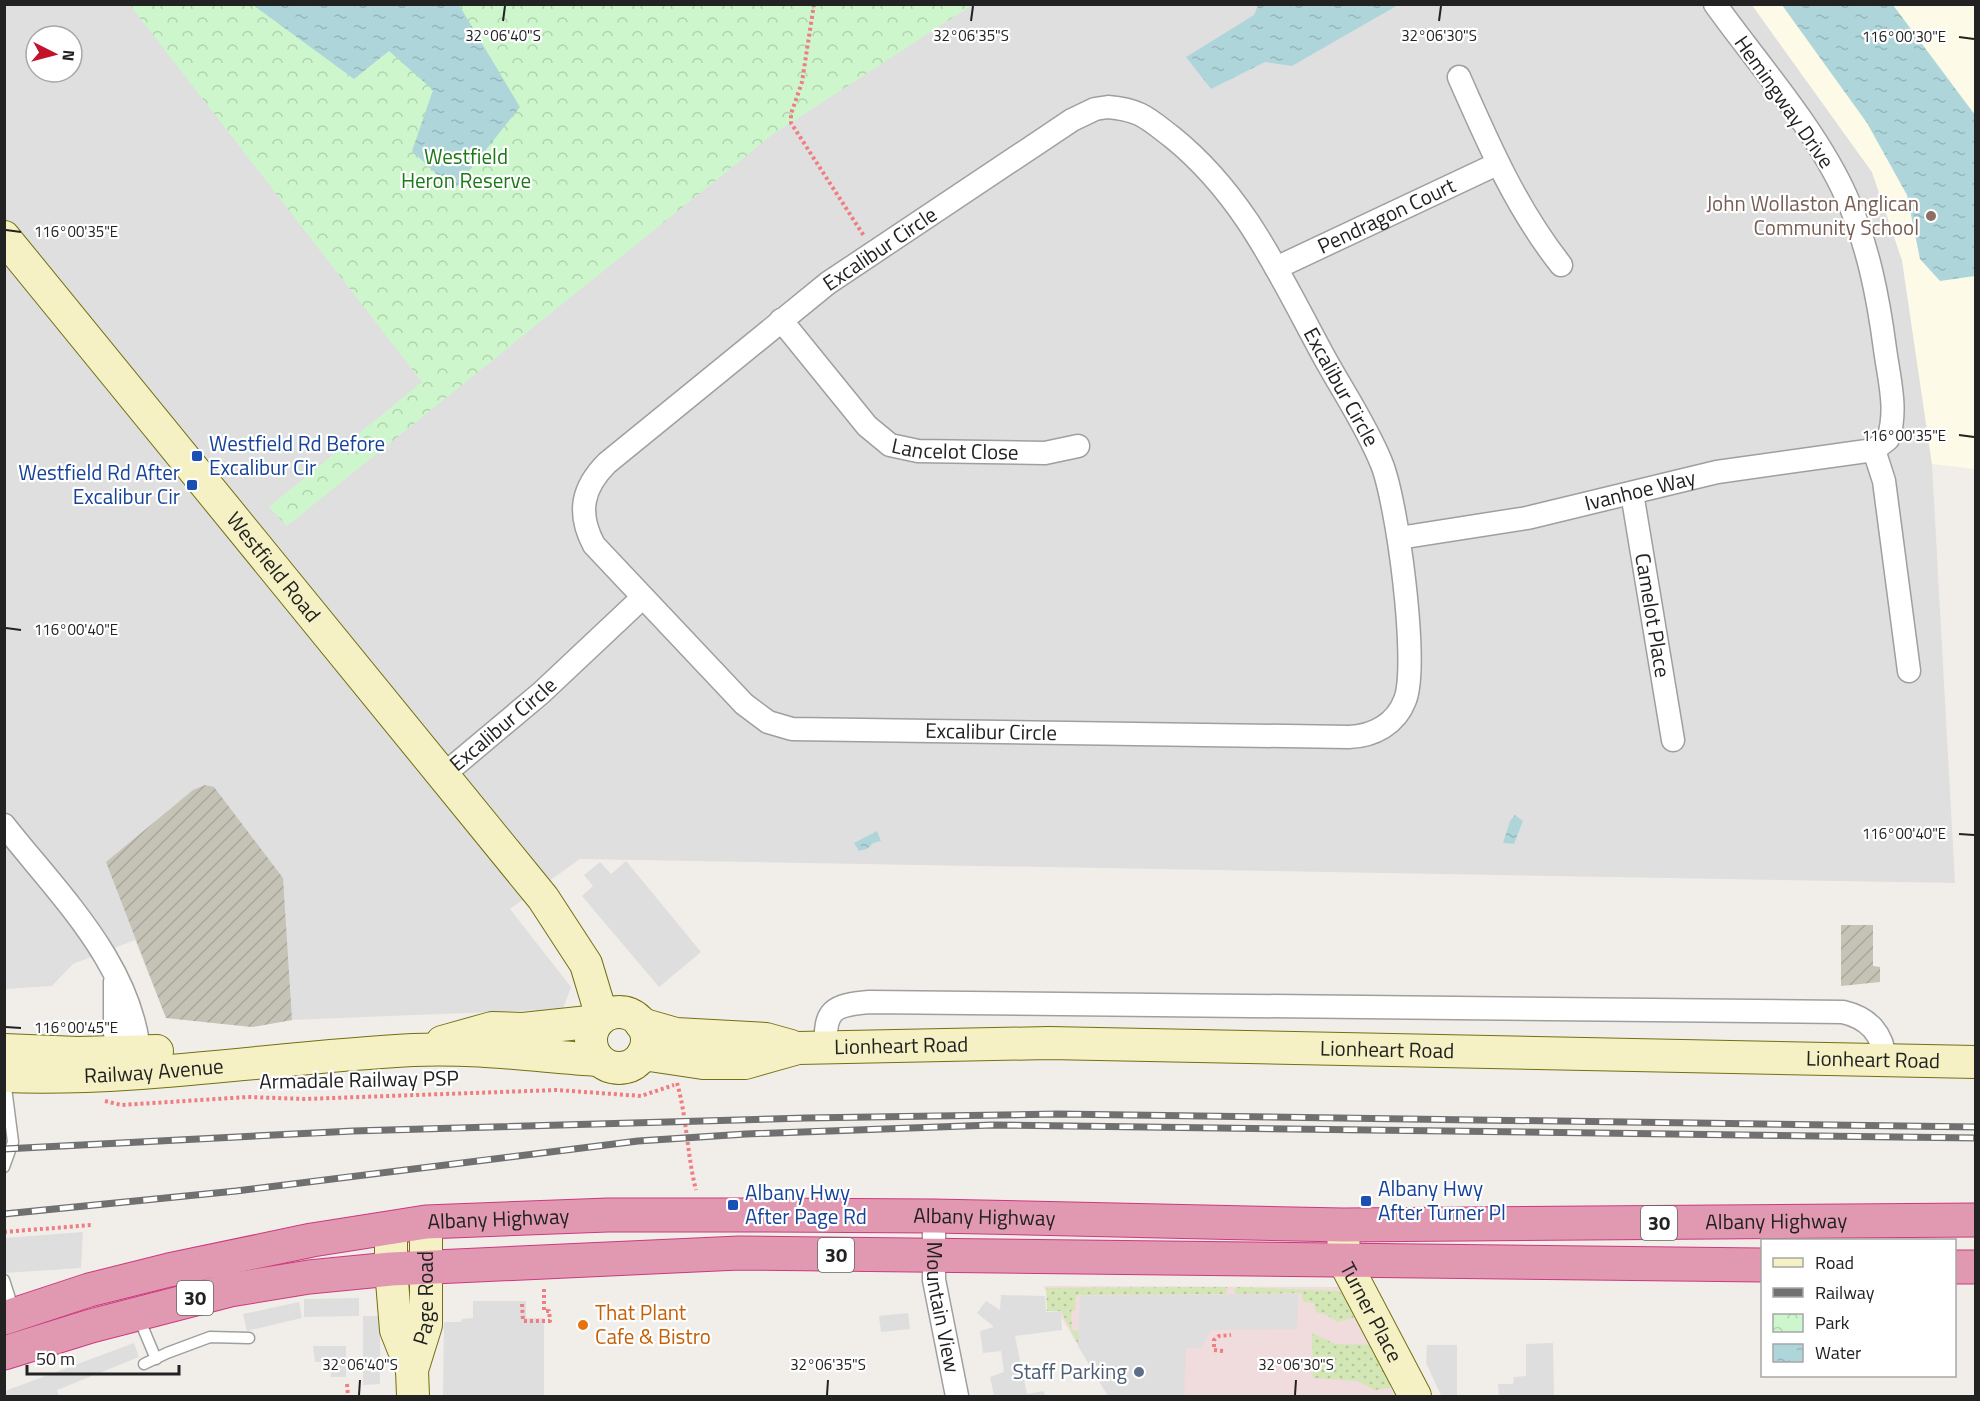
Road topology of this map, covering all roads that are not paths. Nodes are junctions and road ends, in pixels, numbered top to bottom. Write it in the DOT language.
graph roads {
  1 [pos="1715,4"];
  2 [pos="1460,77"];
  3 [pos="1497,164"];
  4 [pos="4,237"];
  5 [pos="1561,265"];
  6 [pos="1276,268"];
  7 [pos="782,320"];
  8 [pos="1078,446"];
  9 [pos="1878,448"];
  10 [pos="1632,493"];
  11 [pos="1399,538"];
  12 [pos="642,598"];
  13 [pos="1910,671"];
  14 [pos="1672,740"];
  15 [pos="442,776"];
  16 [pos="4,825"];
  17 [pos="623,1026"];
  18 [pos="812,1047"];
  19 [pos="4,1050"];
  20 [pos="416,1050"];
  21 [pos="599,1060"];
  22 [pos="1885,1060"];
  23 [pos="1976,1062"];
  24 [pos="129,1063"];
  25 [pos="4,1067"];
  26 [pos="5,1076"];
  27 [pos="4,1167"];
  28 [pos="934,1216"];
  29 [pos="1976,1220"];
  30 [pos="426,1222"];
  31 [pos="1343,1225"];
  32 [pos="391,1228"];
  33 [pos="932,1256"];
  34 [pos="1344,1261"];
  35 [pos="1761,1265"];
  36 [pos="1956,1266"];
  37 [pos="1976,1267"];
  38 [pos="427,1268"];
  39 [pos="391,1269"];
  40 [pos="4,1280"];
  41 [pos="140,1312"];
  42 [pos="10,1317"];
  43 [pos="249,1338"];
  44 [pos="4,1353"];
  45 [pos="156,1359"];
  46 [pos="144,1364"];
  47 [pos="412,1383"];
  48 [pos="957,1396"];
  49 [pos="1415,1396"];
  1 -- 9 [label="street, Hemingway Drive"];
  2 -- 3 [label="street"];
  3 -- 5 [label="street"];
  3 -- 6 [label="street, Pendragon Court"];
  4 -- 15 [label="main road, Westfield Road"];
  6 -- 7 [label="street, Excalibur Circle"];
  6 -- 11 [label="street, Excalibur Circle"];
  7 -- 8 [label="street, Lancelot Close"];
  7 -- 12 [label="street, Excalibur Circle"];
  9 -- 10 [label="street, Ivanhoe Way"];
  9 -- 13 [label="street"];
  10 -- 11 [label="street, Ivanhoe Way"];
  10 -- 14 [label="street, Camelot Place"];
  11 -- 12 [label="street, Excalibur Circle"];
  12 -- 15 [label="street, Excalibur Circle"];
  15 -- 17 [label="main road, Westfield Road"];
  16 -- 24 [label="street"];
  17 -- 18 [label="main road, Lionheart Road"];
  17 -- 20 [label="main road, Railway Avenue"];
  17 -- 21 [label="main road"];
  17 -- 21 [label="main road, Railway Avenue"];
  18 -- 22 [label="main road, Lionheart Road"];
  18 -- 22 [label="street"];
  19 -- 24 [label="main road, Railway Avenue"];
  20 -- 21 [label="main road, Railway Avenue"];
  20 -- 24 [label="main road, Railway Avenue"];
  22 -- 23 [label="main road, Lionheart Road"];
  24 -- 26 [label="main road, Railway Avenue"];
  25 -- 26 [label="main road"];
  26 -- 27 [label="lane"];
  28 -- 30 [label="highway, Albany Highway / 30"];
  28 -- 31 [label="highway, Albany Highway / 30"];
  28 -- 33 [label="street, Mountain View"];
  29 -- 31 [label="highway, Albany Highway / 30"];
  30 -- 32 [label="highway, Albany Highway / 30"];
  30 -- 38 [label="main road, Page Road"];
  31 -- 34 [label="main road, Turner Place"];
  32 -- 39 [label="main road, Page Road"];
  32 -- 42 [label="highway, Albany Highway / 30"];
  33 -- 34 [label="highway, Albany Highway / 30"];
  33 -- 38 [label="highway, Albany Highway / 30"];
  33 -- 48 [label="street, Mountain View"];
  34 -- 35 [label="highway, Albany Highway / 30"];
  34 -- 49 [label="main road, Turner Place"];
  36 -- 37 [label="highway"];
  38 -- 39 [label="highway, Albany Highway / 30"];
  38 -- 47 [label="main road, Page Road"];
  39 -- 41 [label="highway, Albany Highway / 30"];
  39 -- 47 [label="main road, Page Road"];
  40 -- 42 [label="lane"];
  41 -- 44 [label="highway, Albany Highway / 30"];
  41 -- 45 [label="lane"];
  43 -- 45 [label="lane"];
  45 -- 46 [label="lane"];
}
